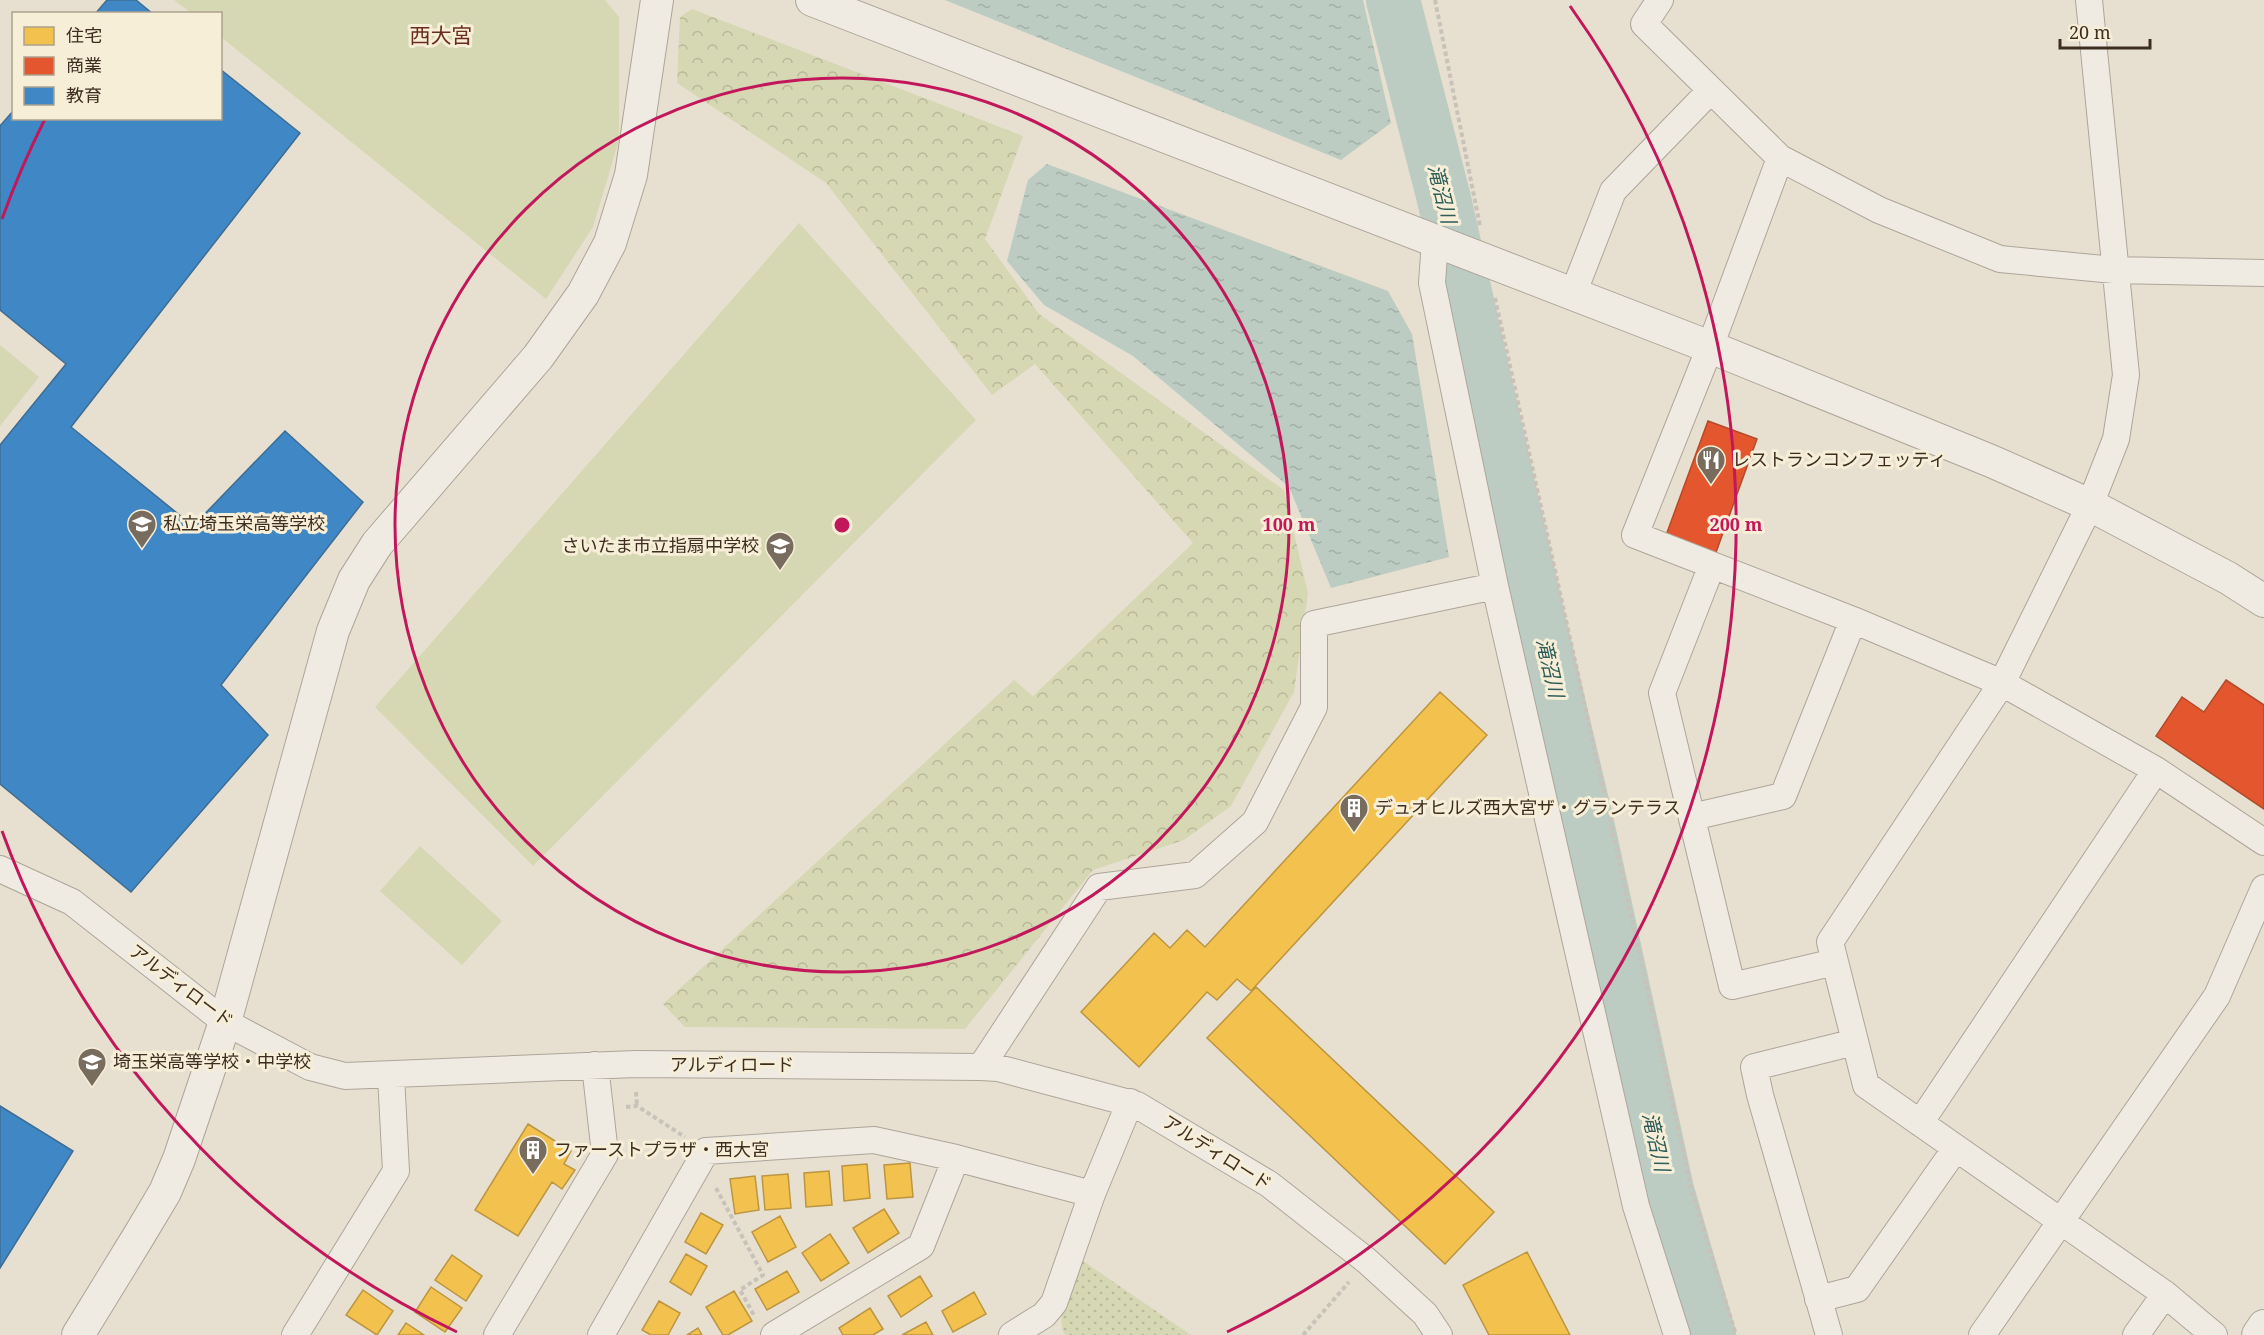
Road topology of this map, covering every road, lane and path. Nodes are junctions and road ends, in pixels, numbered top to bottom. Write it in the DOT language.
graph roads {
  1 [pos="657,0"];
  2 [pos="812,0"];
  3 [pos="1435,0"];
  4 [pos="1660,0"];
  5 [pos="2089,0"];
  6 [pos="1711,90"];
  7 [pos="1780,158"];
  8 [pos="1439,242"];
  9 [pos="1479,258"];
  10 [pos="2114,270"];
  11 [pos="2264,273"];
  12 [pos="1573,294"];
  13 [pos="1710,347"];
  14 [pos="2090,506"];
  15 [pos="1712,565"];
  16 [pos="1495,586"];
  17 [pos="2264,601"];
  18 [pos="1853,620"];
  19 [pos="2002,683"];
  20 [pos="2156,771"];
  21 [pos="1692,817"];
  22 [pos="2264,842"];
  23 [pos="0,869"];
  24 [pos="2264,888"];
  25 [pos="1835,962"];
  26 [pos="225,1022"];
  27 [pos="1855,1042"];
  28 [pos="595,1065"];
  29 [pos="981,1067"];
  30 [pos="391,1076"];
  31 [pos="1130,1102"];
  32 [pos="600,1110"];
  33 [pos="1920,1123"];
  34 [pos="1956,1148"];
  35 [pos="703,1156"];
  36 [pos="956,1158"];
  37 [pos="1092,1194"];
  38 [pos="2062,1222"];
  39 [pos="1367,1261"];
  40 [pos="2165,1294"];
  41 [pos="1818,1299"];
  42 [pos="1050,1325"];
  43 [pos="2264,1326"];
  44 [pos="767,1330"];
  45 [pos="78,1335"];
  46 [pos="295,1335"];
  47 [pos="496,1335"];
  48 [pos="601,1335"];
  49 [pos="1012,1335"];
  50 [pos="1303,1335"];
  51 [pos="1439,1335"];
  52 [pos="1677,1335"];
  53 [pos="1736,1335"];
  54 [pos="1829,1335"];
  55 [pos="1982,1335"];
  56 [pos="2136,1335"];
  57 [pos="2214,1335"];
  58 [pos="2258,1335"];
  1 -- 26 [label="street"];
  2 -- 8 [label="street"];
  3 -- 9 [label="path"];
  4 -- 6 [label="street"];
  5 -- 10 [label="street"];
  6 -- 7 [label="street"];
  6 -- 12 [label="street"];
  7 -- 10 [label="street"];
  7 -- 13 [label="street"];
  8 -- 9 [label="street"];
  8 -- 16 [label="street"];
  9 -- 12 [label="street"];
  9 -- 53 [label="path"];
  10 -- 11 [label="street"];
  10 -- 14 [label="street"];
  12 -- 13 [label="street"];
  13 -- 14 [label="street"];
  13 -- 15 [label="street"];
  14 -- 17 [label="street"];
  14 -- 19 [label="street"];
  15 -- 18 [label="street"];
  15 -- 21 [label="street"];
  16 -- 29 [label="street"];
  16 -- 52 [label="street"];
  18 -- 19 [label="street"];
  18 -- 21 [label="street"];
  19 -- 20 [label="street"];
  19 -- 25 [label="street"];
  20 -- 22 [label="street"];
  20 -- 33 [label="street"];
  21 -- 25 [label="street"];
  23 -- 26 [label="street, アルディロード"];
  24 -- 38 [label="street"];
  25 -- 27 [label="street"];
  26 -- 30 [label="street, アルディロード"];
  26 -- 45 [label="street"];
  27 -- 33 [label="street"];
  27 -- 41 [label="street"];
  28 -- 29 [label="street, アルディロード"];
  28 -- 30 [label="street, アルディロード"];
  28 -- 32 [label="street"];
  29 -- 31 [label="street, アルディロード"];
  30 -- 46 [label="street"];
  31 -- 37 [label="street"];
  31 -- 39 [label="street, アルディロード"];
  32 -- 35 [label="path"];
  32 -- 47 [label="street"];
  33 -- 34 [label="street"];
  34 -- 38 [label="street"];
  34 -- 41 [label="street"];
  35 -- 36 [label="street"];
  35 -- 44 [label="path"];
  35 -- 48 [label="street"];
  36 -- 37 [label="street"];
  36 -- 44 [label="street"];
  37 -- 42 [label="street"];
  38 -- 40 [label="street"];
  38 -- 55 [label="street"];
  39 -- 50 [label="path"];
  39 -- 51 [label="street, アルディロード"];
  40 -- 56 [label="street"];
  40 -- 57 [label="street"];
  41 -- 54 [label="street"];
  42 -- 49 [label="street"];
  43 -- 58 [label="street"];
}
